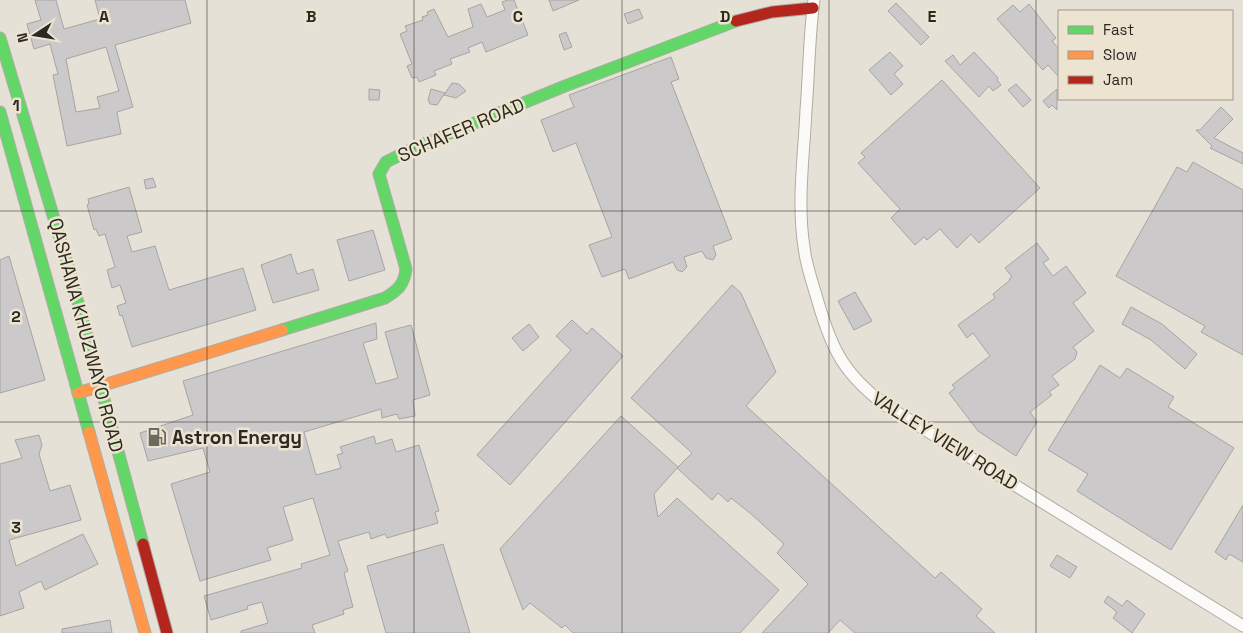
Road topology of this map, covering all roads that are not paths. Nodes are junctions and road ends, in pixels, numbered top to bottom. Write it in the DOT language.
graph roads {
  1 [pos="813,4"];
  2 [pos="0,38"];
  3 [pos="0,112"];
  4 [pos="101,386"];
  5 [pos="78,393"];
  6 [pos="1243,626"];
  7 [pos="145,633"];
  8 [pos="168,633"];
  1 -- 4 [label="main road, SCHAFER ROAD"];
  1 -- 6 [label="street, VALLEY VIEW ROAD"];
  2 -- 4 [label="main road, QASHANA KHUZWAYO ROAD"];
  3 -- 5 [label="main road, QASHANA KHUZWAYO ROAD"];
  4 -- 5 [label="main road, SCHAFER ROAD"];
  4 -- 8 [label="main road, QASHANA KHUZWAYO ROAD"];
  5 -- 7 [label="main road, QASHANA KHUZWAYO ROAD"];
}
